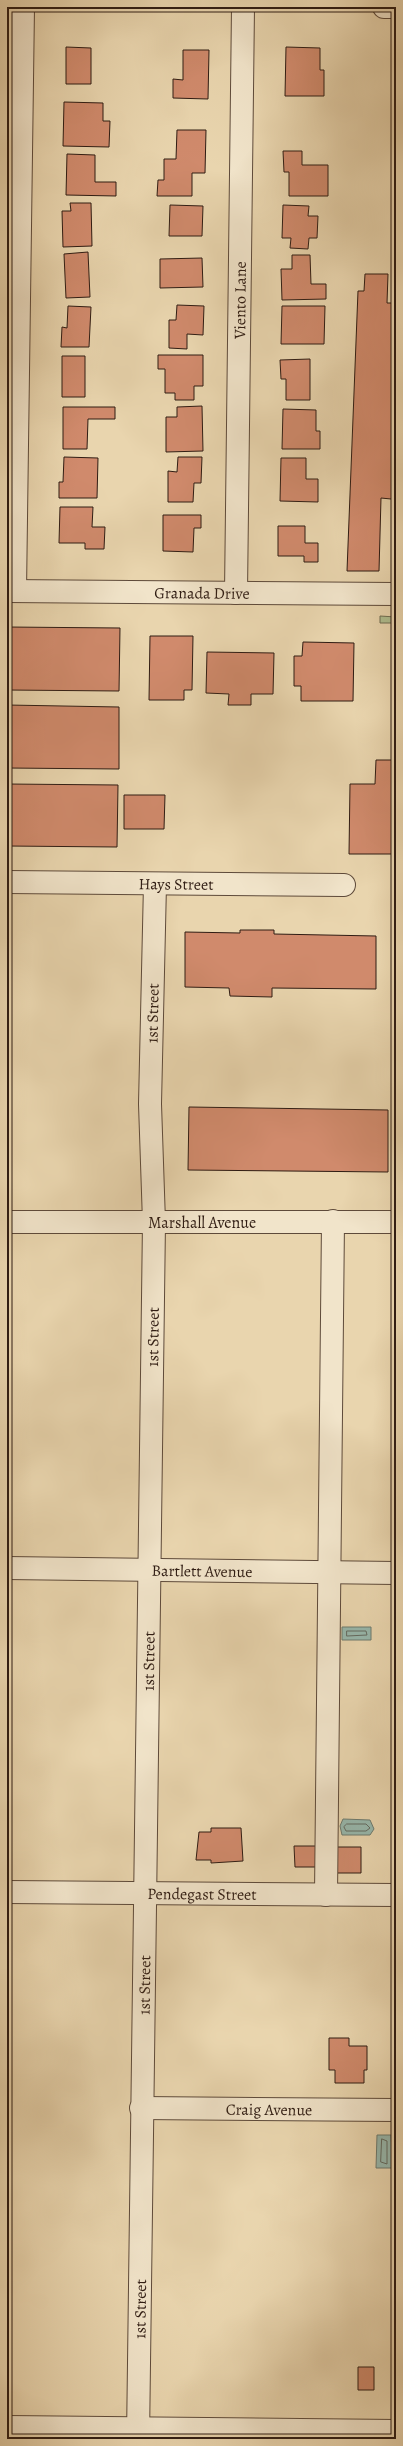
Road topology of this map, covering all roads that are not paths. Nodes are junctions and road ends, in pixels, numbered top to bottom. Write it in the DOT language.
graph roads {
  1 [pos="23,7"];
  2 [pos="243,7"];
  3 [pos="384,7"];
  4 [pos="396,7"];
  5 [pos="11,591"];
  6 [pos="236,593"];
  7 [pos="396,594"];
  8 [pos="7,882"];
  9 [pos="155,884"];
  10 [pos="344,885"];
  11 [pos="333,1221"];
  12 [pos="7,1222"];
  13 [pos="154,1222"];
  14 [pos="396,1222"];
  15 [pos="7,1568"];
  16 [pos="150,1571"];
  17 [pos="329,1573"];
  18 [pos="396,1573"];
  19 [pos="7,1892"];
  20 [pos="147,1893"];
  21 [pos="326,1894"];
  22 [pos="396,1895"];
  23 [pos="141,2108"];
  24 [pos="396,2110"];
  25 [pos="7,2427"];
  26 [pos="396,2431"];
  27 [pos="138,2434"];
  28 [pos="320,2435"];
  1 -- 5 [label="street"];
  2 -- 6 [label="street, Viento Lane"];
  3 -- 4 [label="street"];
  5 -- 6 [label="street, Granada Drive"];
  6 -- 7 [label="street, Granada Drive"];
  8 -- 9 [label="street, Hays Street"];
  9 -- 10 [label="street, Hays Street"];
  9 -- 13 [label="street, 1st Street"];
  11 -- 13 [label="street, Marshall Avenue"];
  11 -- 14 [label="street, Marshall Avenue"];
  11 -- 17 [label="street"];
  12 -- 13 [label="street, Marshall Avenue"];
  13 -- 16 [label="street, 1st Street"];
  15 -- 16 [label="street, Bartlett Avenue"];
  16 -- 17 [label="street, Bartlett Avenue"];
  16 -- 20 [label="street, 1st Street"];
  17 -- 18 [label="street, Bartlett Avenue"];
  17 -- 21 [label="street"];
  19 -- 20 [label="street, Pendegast Street"];
  20 -- 21 [label="street, Pendegast Street"];
  20 -- 23 [label="street, 1st Street"];
  21 -- 22 [label="street, Pendegast Street"];
  23 -- 24 [label="street, Craig Avenue"];
  23 -- 27 [label="street, 1st Street"];
  25 -- 27 [label="street"];
  26 -- 28 [label="street"];
  27 -- 28 [label="street"];
}
